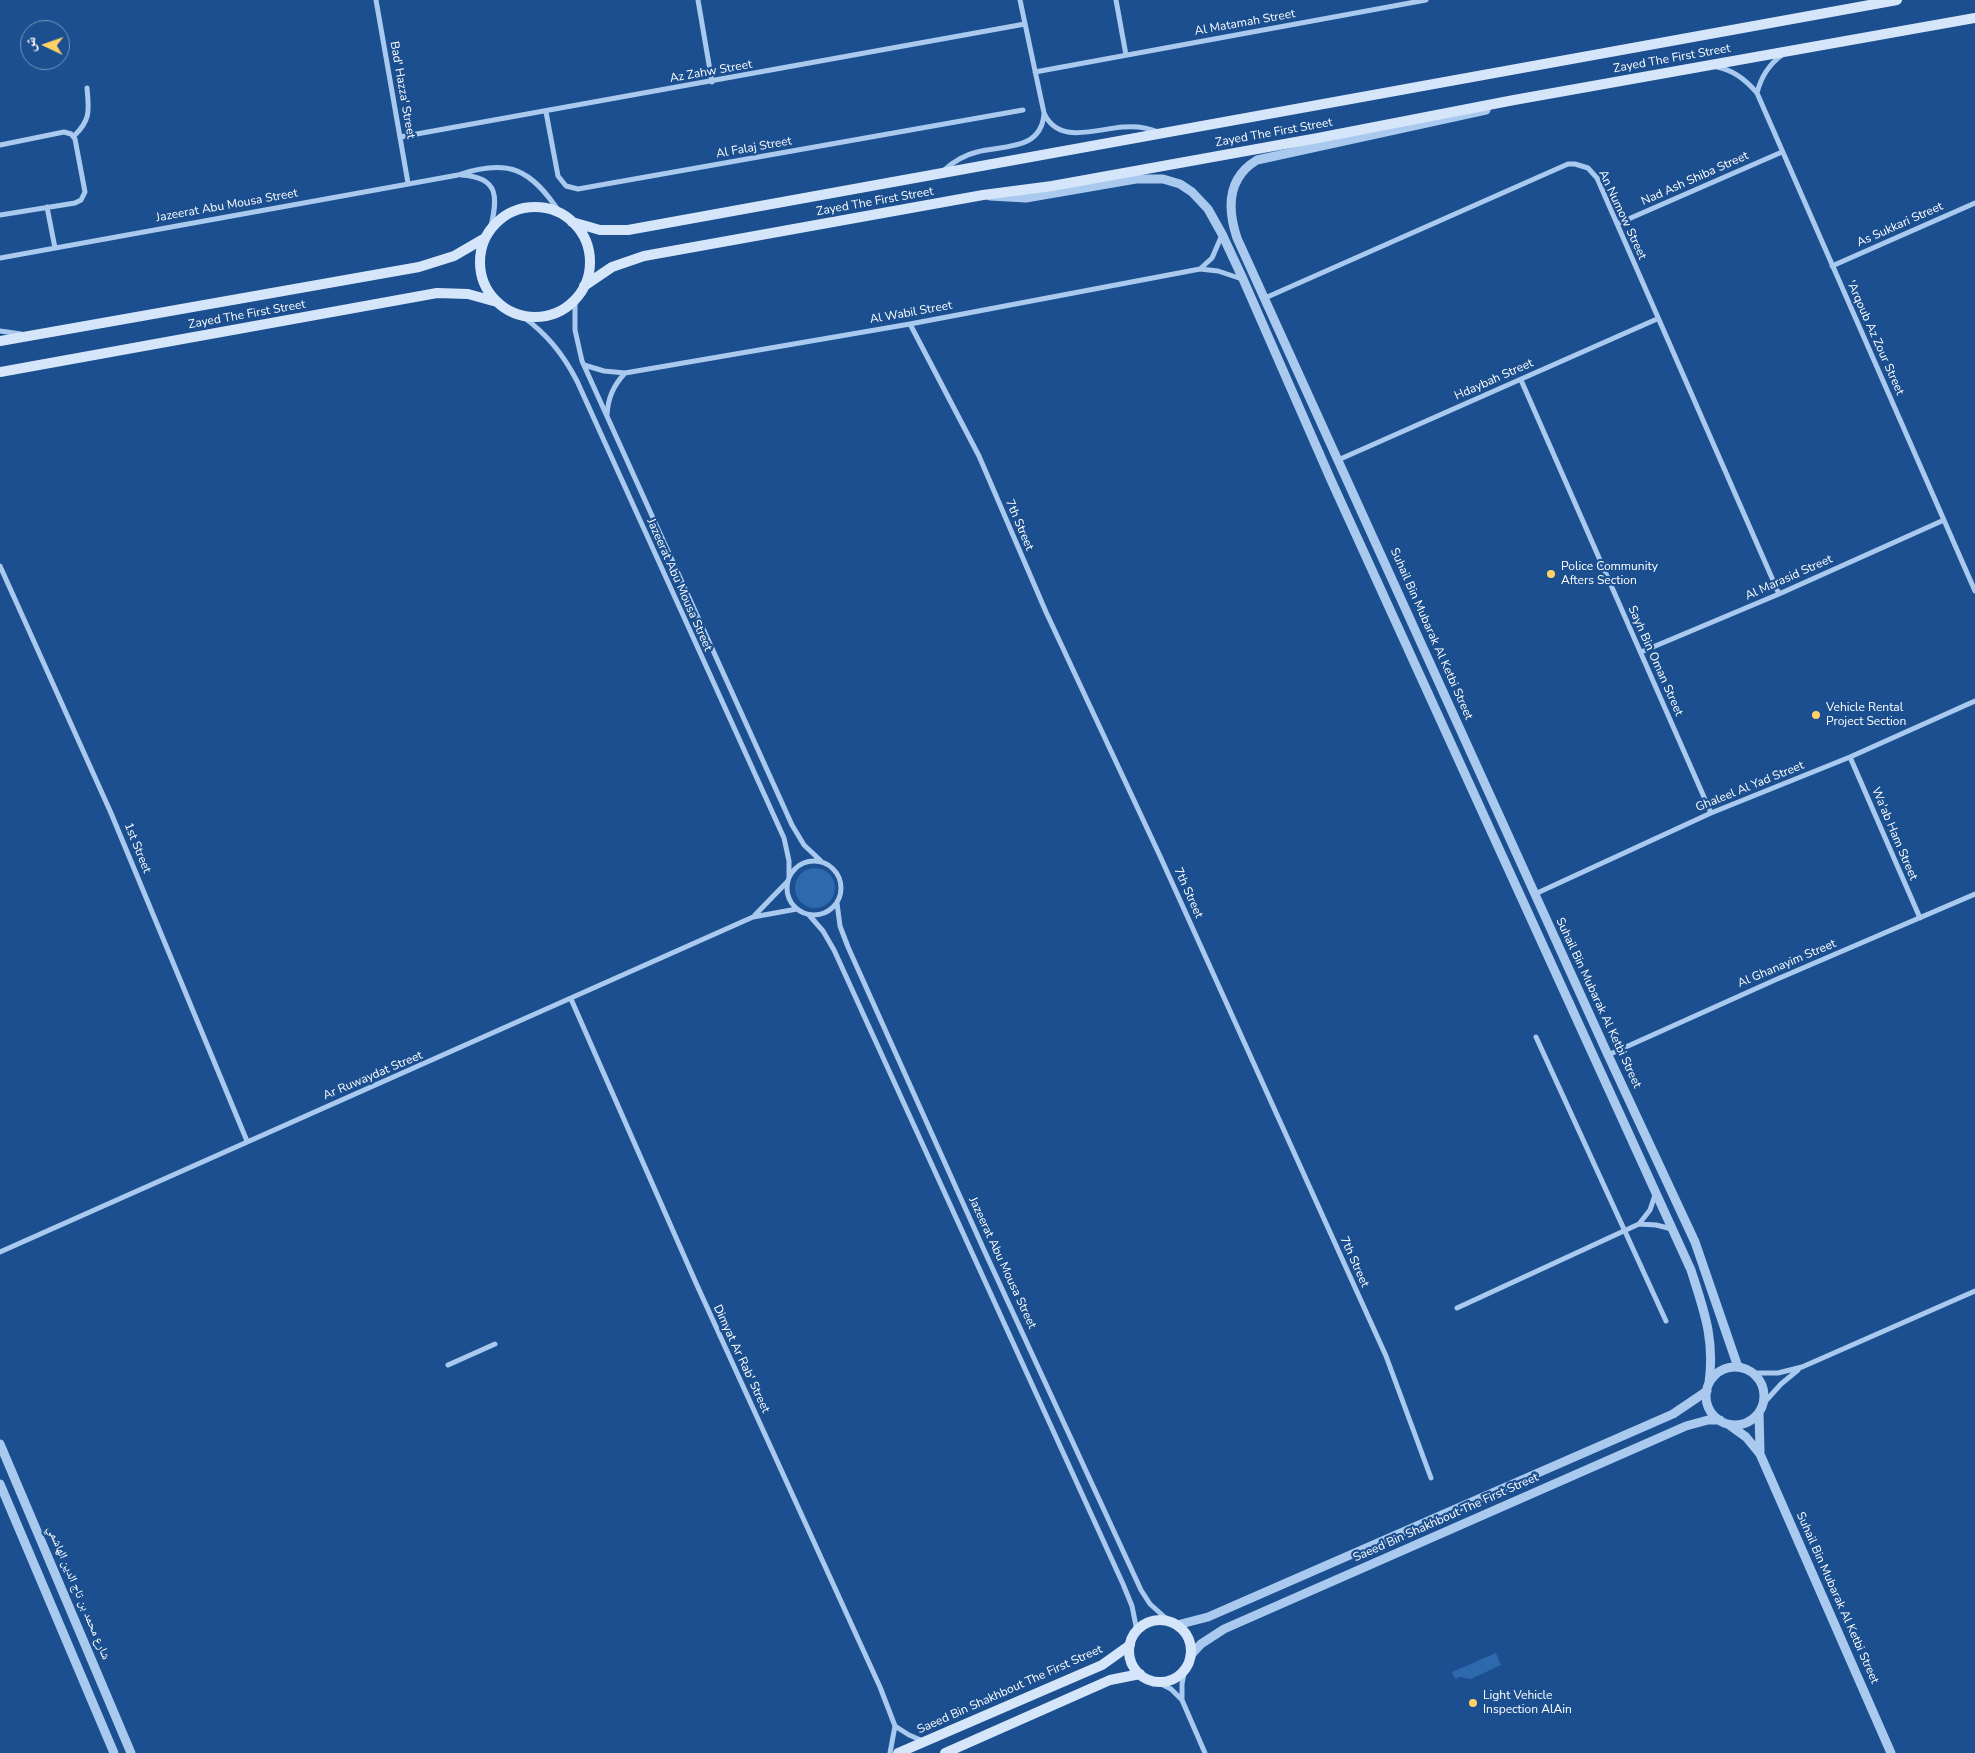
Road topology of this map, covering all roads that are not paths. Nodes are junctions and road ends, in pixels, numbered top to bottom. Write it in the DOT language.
graph roads {
  1 [pos="376,0"];
  2 [pos="698,0"];
  3 [pos="1020,0"];
  4 [pos="1116,0"];
  5 [pos="1426,0"];
  6 [pos="1897,0"];
  7 [pos="1975,18"];
  8 [pos="1025,24"];
  9 [pos="1786,53"];
  10 [pos="1126,55"];
  11 [pos="1709,65"];
  12 [pos="1035,72"];
  13 [pos="712,82"];
  14 [pos="87,88"];
  15 [pos="1757,93"];
  16 [pos="1514,100"];
  17 [pos="1023,110"];
  18 [pos="546,112"];
  19 [pos="1044,113"];
  20 [pos="1161,133"];
  21 [pos="74,136"];
  22 [pos="400,137"];
  23 [pos="0,144"];
  24 [pos="1782,152"];
  25 [pos="941,172"];
  26 [pos="458,175"];
  27 [pos="408,183"];
  28 [pos="983,195"];
  29 [pos="1975,203"];
  30 [pos="47,208"];
  31 [pos="560,213"];
  32 [pos="0,215"];
  33 [pos="572,222"];
  34 [pos="1617,224"];
  35 [pos="488,234"];
  36 [pos="1222,234"];
  37 [pos="55,248"];
  38 [pos="0,258"];
  39 [pos="1832,266"];
  40 [pos="1200,270"];
  41 [pos="1243,279"];
  42 [pos="584,286"];
  43 [pos="1265,298"];
  44 [pos="575,299"];
  45 [pos="497,302"];
  46 [pos="522,316"];
  47 [pos="1657,319"];
  48 [pos="910,324"];
  49 [pos="0,331"];
  50 [pos="29,336"];
  51 [pos="0,341"];
  52 [pos="584,365"];
  53 [pos="0,372"];
  54 [pos="624,373"];
  55 [pos="1520,380"];
  56 [pos="607,416"];
  57 [pos="1338,460"];
  58 [pos="1944,520"];
  59 [pos="0,566"];
  60 [pos="1975,591"];
  61 [pos="1779,594"];
  62 [pos="1641,652"];
  63 [pos="1975,701"];
  64 [pos="1850,757"];
  65 [pos="1711,813"];
  66 [pos="821,861"];
  67 [pos="788,879"];
  68 [pos="1535,894"];
  69 [pos="1975,894"];
  70 [pos="837,903"];
  71 [pos="797,909"];
  72 [pos="809,914"];
  73 [pos="753,917"];
  74 [pos="1920,918"];
  75 [pos="572,999"];
  76 [pos="1536,1037"];
  77 [pos="1608,1056"];
  78 [pos="247,1141"];
  79 [pos="1656,1192"];
  80 [pos="1639,1224"];
  81 [pos="1672,1229"];
  82 [pos="1625,1230"];
  83 [pos="0,1252"];
  84 [pos="1975,1292"];
  85 [pos="1457,1308"];
  86 [pos="1666,1320"];
  87 [pos="495,1344"];
  88 [pos="448,1364"];
  89 [pos="1738,1367"];
  90 [pos="1802,1367"];
  91 [pos="1753,1373"];
  92 [pos="1708,1387"];
  93 [pos="1761,1408"];
  94 [pos="1724,1422"];
  95 [pos="0,1444"];
  96 [pos="1760,1454"];
  97 [pos="1431,1478"];
  98 [pos="0,1484"];
  99 [pos="1173,1623"];
  100 [pos="1136,1630"];
  101 [pos="1130,1645"];
  102 [pos="1190,1656"];
  103 [pos="1185,1668"];
  104 [pos="1140,1674"];
  105 [pos="1157,1682"];
  106 [pos="1182,1700"];
  107 [pos="895,1726"];
  108 [pos="925,1741"];
  109 [pos="114,1753"];
  110 [pos="131,1753"];
  111 [pos="890,1753"];
  112 [pos="898,1753"];
  113 [pos="945,1753"];
  114 [pos="1205,1753"];
  115 [pos="1891,1753"];
  1 -- 22 [label="street, Bad' Hazza' Street"];
  2 -- 13 [label="street"];
  3 -- 8 [label="street"];
  4 -- 10 [label="street"];
  5 -- 10 [label="street, Al Matamah Street"];
  6 -- 20 [label="main road, Zayed The First Street"];
  7 -- 9 [label="main road, Zayed The First Street"];
  8 -- 12 [label="street"];
  8 -- 13 [label="street, Az Zahw Street"];
  9 -- 11 [label="main road, Zayed The First Street"];
  9 -- 15 [label="street"];
  10 -- 12 [label="street, Al Matamah Street"];
  11 -- 15 [label="street, 'Arqoub Az Zour Street"];
  11 -- 16 [label="main road, Zayed The First Street"];
  12 -- 19 [label="street"];
  13 -- 18 [label="street, Az Zahw Street"];
  14 -- 21 [label="street"];
  15 -- 24 [label="street, 'Arqoub Az Zour Street"];
  16 -- 28 [label="main road, Zayed The First Street"];
  16 -- 43 [label="street, Suhail Bin Mubarak Al Ketbi Street"];
  17 -- 18 [label="street, Al Falaj Street"];
  18 -- 22 [label="street, Az Zahw Street"];
  19 -- 20 [label="street"];
  19 -- 25 [label="street"];
  20 -- 25 [label="main road, Zayed The First Street"];
  21 -- 23 [label="street"];
  21 -- 30 [label="street"];
  22 -- 27 [label="street, Bad' Hazza' Street"];
  24 -- 34 [label="street, Nad Ash Shiba Street"];
  24 -- 39 [label="street, 'Arqoub Az Zour Street"];
  25 -- 33 [label="main road, Zayed The First Street"];
  26 -- 27 [label="street, Jazeerat Abu Mousa Street"];
  26 -- 31 [label="street, Jazeerat Abu Mousa Street"];
  26 -- 35 [label="street, Jazeerat Abu Mousa Street"];
  27 -- 37 [label="street, Jazeerat Abu Mousa Street"];
  28 -- 36 [label="street, Suhail Bin Mubarak Al Ketbi Street"];
  28 -- 42 [label="main road, Zayed The First Street"];
  29 -- 39 [label="street, As Sukkari Street"];
  30 -- 32 [label="street"];
  30 -- 37 [label="street"];
  31 -- 33 [label="main road"];
  31 -- 35 [label="main road"];
  33 -- 42 [label="main road"];
  34 -- 43 [label="street, An Numow Street"];
  34 -- 47 [label="street, An Numow Street"];
  35 -- 45 [label="main road"];
  35 -- 50 [label="main road, Zayed The First Street"];
  36 -- 40 [label="street"];
  36 -- 41 [label="street, Suhail Bin Mubarak Al Ketbi Street"];
  37 -- 38 [label="street, Jazeerat Abu Mousa Street"];
  39 -- 58 [label="street, 'Arqoub Az Zour Street"];
  40 -- 41 [label="street, Al Wabil Street"];
  40 -- 48 [label="street, Al Wabil Street"];
  41 -- 79 [label="street, Suhail Bin Mubarak Al Ketbi Street"];
  42 -- 44 [label="main road"];
  43 -- 57 [label="street, Suhail Bin Mubarak Al Ketbi Street"];
  44 -- 46 [label="main road"];
  44 -- 52 [label="street, Jazeerat Abu Mousa Street"];
  45 -- 46 [label="main road"];
  45 -- 53 [label="main road, Zayed The First Street"];
  46 -- 67 [label="street, Jazeerat Abu Mousa Street"];
  47 -- 55 [label="street, Hdaybah Street"];
  47 -- 61 [label="street, An Numow Street"];
  48 -- 54 [label="street, Al Wabil Street"];
  48 -- 97 [label="street, 7th Street"];
  49 -- 50 [label="street"];
  50 -- 51 [label="main road, Zayed The First Street"];
  52 -- 54 [label="street, Al Wabil Street"];
  52 -- 56 [label="street, Jazeerat Abu Mousa Street"];
  54 -- 56 [label="street"];
  55 -- 57 [label="street, Hdaybah Street"];
  55 -- 62 [label="street, Sayh Bin Oman Street"];
  56 -- 66 [label="street, Jazeerat Abu Mousa Street"];
  57 -- 68 [label="street, Suhail Bin Mubarak Al Ketbi Street"];
  58 -- 60 [label="street, 'Arqoub Az Zour Street"];
  58 -- 61 [label="street, Al Marasid Street"];
  59 -- 78 [label="street, 1st Street"];
  61 -- 62 [label="street, Al Marasid Street"];
  62 -- 65 [label="street, Sayh Bin Oman Street"];
  63 -- 64 [label="street, Ghaleel Al Yad Street"];
  64 -- 65 [label="street, Ghaleel Al Yad Street"];
  64 -- 74 [label="street, Wa'ab Ham Street"];
  65 -- 68 [label="street, Ghaleel Al Yad Street"];
  66 -- 67 [label="street"];
  66 -- 70 [label="street"];
  67 -- 71 [label="street"];
  67 -- 73 [label="street, Ar Ruwaydat Street"];
  68 -- 77 [label="street, Suhail Bin Mubarak Al Ketbi Street"];
  69 -- 74 [label="street, Al Ghanayim Street"];
  70 -- 72 [label="street"];
  70 -- 99 [label="street, Jazeerat Abu Mousa Street"];
  71 -- 72 [label="street"];
  71 -- 73 [label="street, Ar Ruwaydat Street"];
  72 -- 100 [label="street, Jazeerat Abu Mousa Street"];
  73 -- 75 [label="street, Ar Ruwaydat Street"];
  74 -- 77 [label="street, Al Ghanayim Street"];
  75 -- 78 [label="street, Ar Ruwaydat Street"];
  75 -- 107 [label="street, Dimyat Ar Rab' Street"];
  76 -- 82 [label="street"];
  77 -- 89 [label="street, Suhail Bin Mubarak Al Ketbi Street"];
  78 -- 83 [label="street, Ar Ruwaydat Street"];
  79 -- 80 [label="street"];
  79 -- 81 [label="street, Suhail Bin Mubarak Al Ketbi Street"];
  80 -- 81 [label="street"];
  80 -- 82 [label="street"];
  81 -- 92 [label="street, Suhail Bin Mubarak Al Ketbi Street"];
  82 -- 85 [label="street"];
  82 -- 86 [label="street"];
  84 -- 90 [label="street"];
  87 -- 88 [label="street"];
  89 -- 91 [label="street"];
  89 -- 92 [label="street"];
  90 -- 91 [label="street"];
  90 -- 93 [label="street"];
  91 -- 93 [label="street"];
  92 -- 94 [label="street"];
  92 -- 99 [label="street, Saeed Bin Shakhbout The First Street"];
  93 -- 94 [label="street"];
  93 -- 96 [label="street, Suhail Bin Mubarak Al Ketbi Street"];
  94 -- 96 [label="street, Suhail Bin Mubarak Al Ketbi Street"];
  94 -- 102 [label="street, Saeed Bin Shakhbout The First Street"];
  95 -- 110 [label="street, شارع محمد بن تاج الدين الهاشمي"];
  96 -- 115 [label="street, Suhail Bin Mubarak Al Ketbi Street"];
  98 -- 109 [label="street"];
  99 -- 100 [label="main road"];
  99 -- 102 [label="main road"];
  100 -- 101 [label="main road"];
  101 -- 104 [label="main road"];
  101 -- 108 [label="main road, Saeed Bin Shakhbout The First Street"];
  102 -- 103 [label="main road"];
  103 -- 105 [label="main road"];
  103 -- 106 [label="street"];
  104 -- 105 [label="main road"];
  104 -- 113 [label="main road"];
  105 -- 106 [label="street"];
  106 -- 114 [label="street"];
  107 -- 108 [label="street"];
  107 -- 111 [label="street"];
  108 -- 112 [label="main road, Saeed Bin Shakhbout The First Street"];
}
